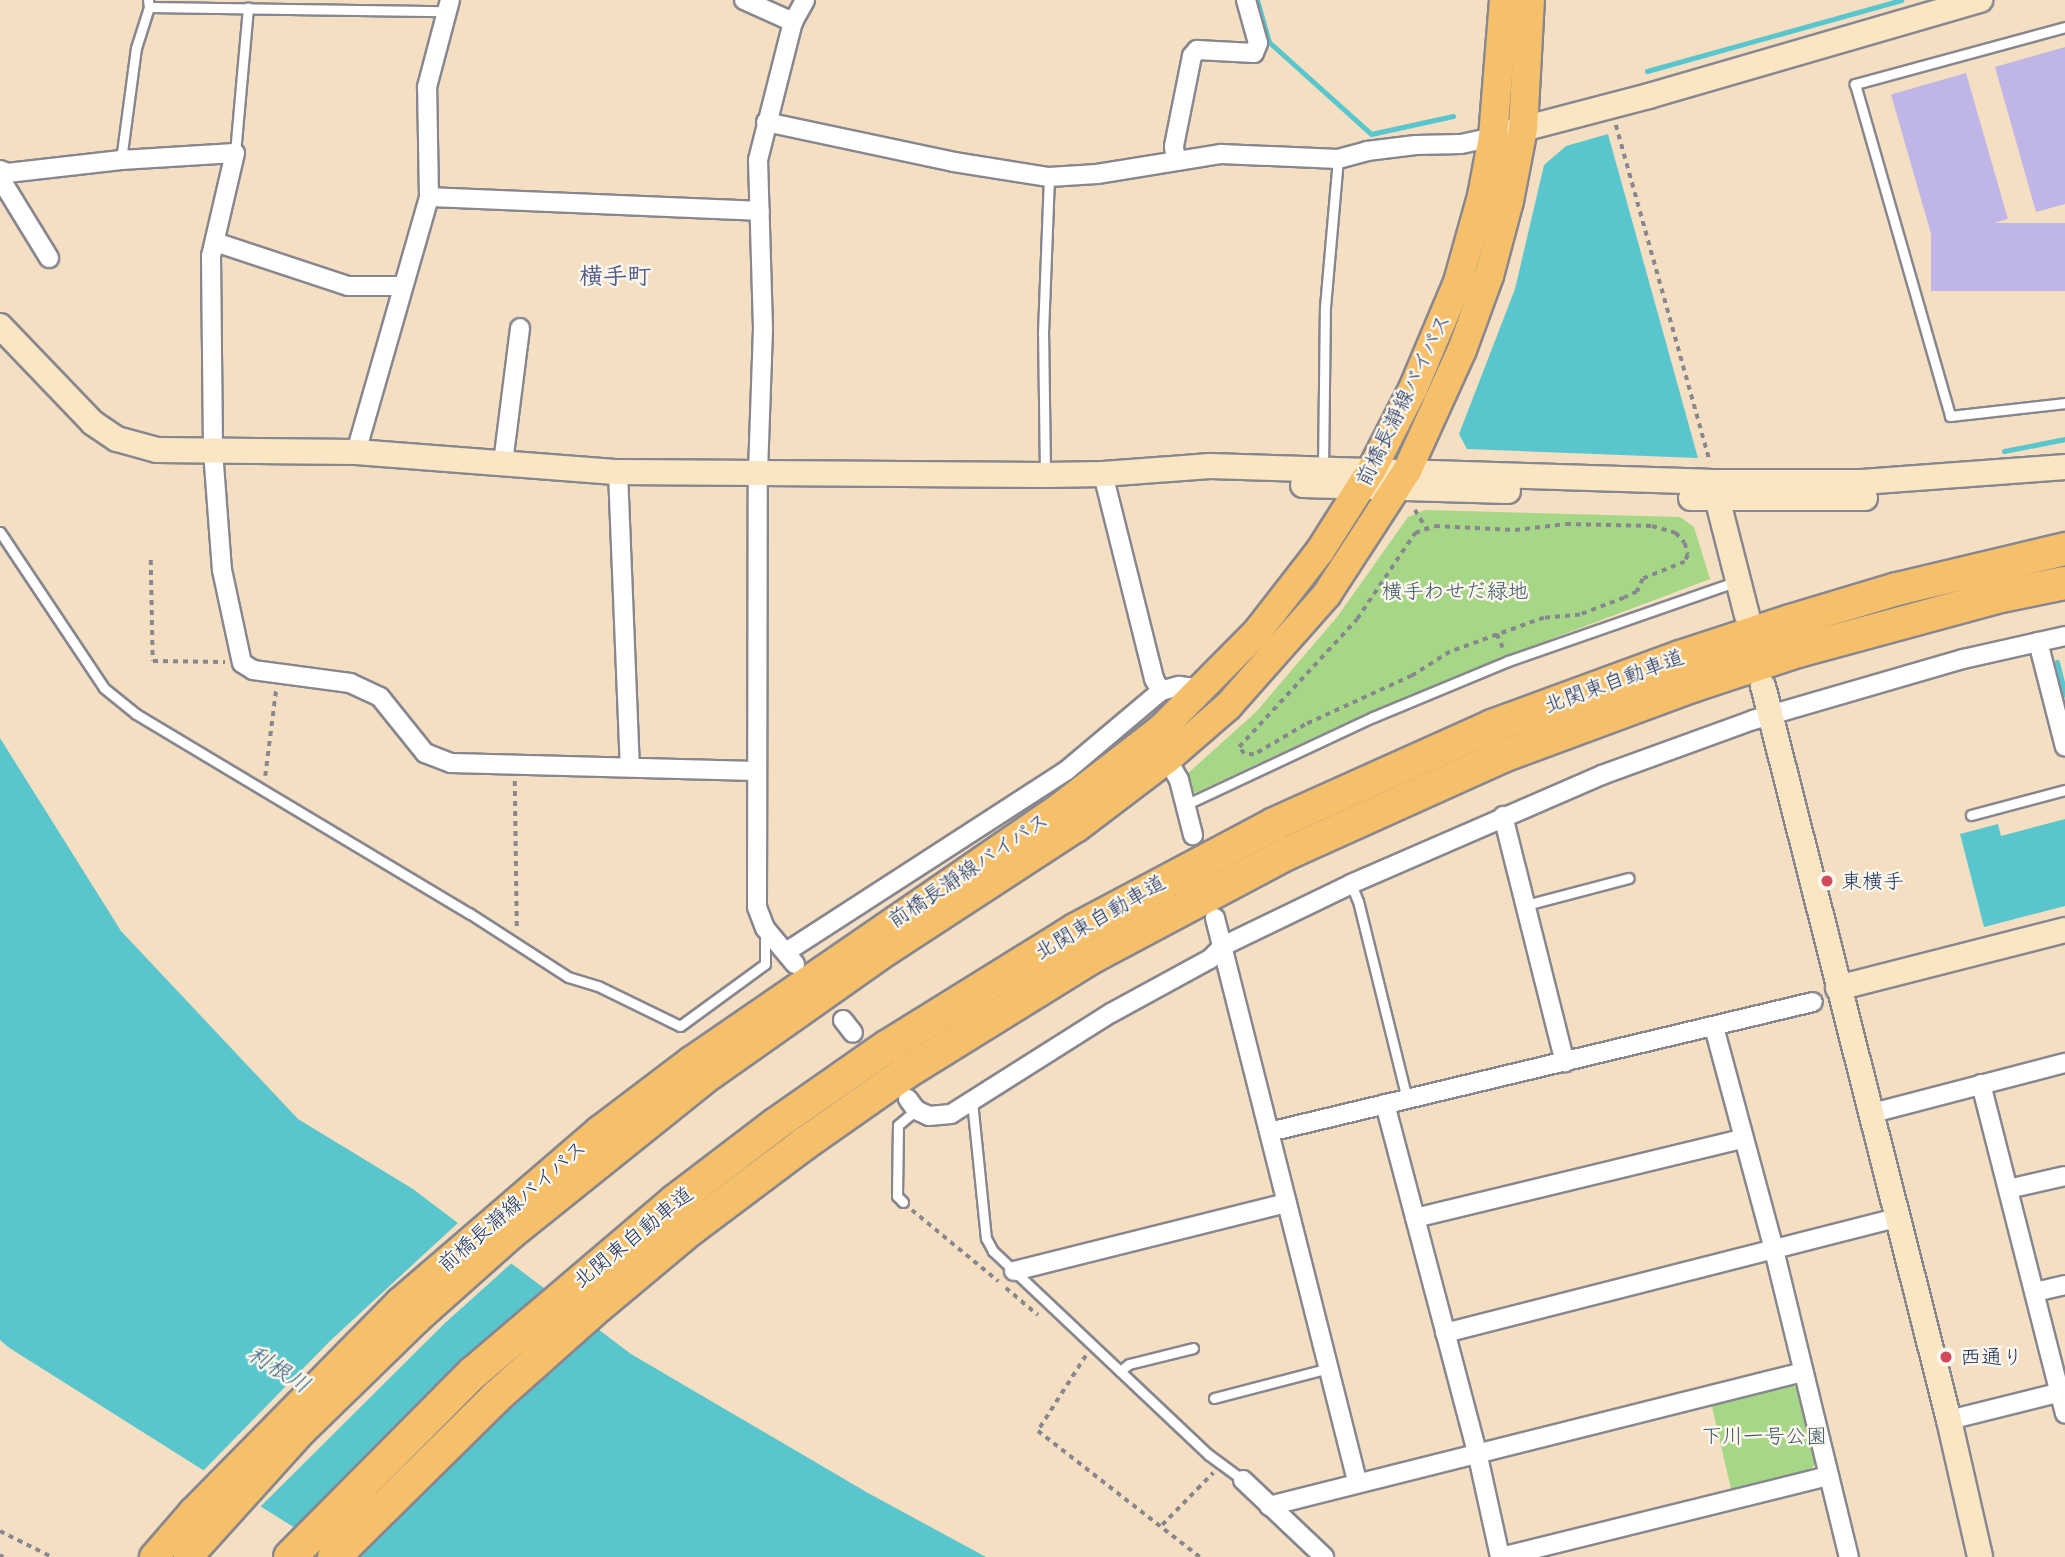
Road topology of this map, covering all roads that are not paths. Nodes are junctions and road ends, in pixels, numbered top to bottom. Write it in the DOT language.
graph roads {
  1 [pos="744,0"];
  2 [pos="805,0"];
  3 [pos="1246,0"];
  4 [pos="1504,0"];
  5 [pos="1530,0"];
  6 [pos="1980,0"];
  7 [pos="148,4"];
  8 [pos="447,6"];
  9 [pos="248,8"];
  10 [pos="793,22"];
  11 [pos="2065,27"];
  12 [pos="766,122"];
  13 [pos="1523,128"];
  14 [pos="1493,137"];
  15 [pos="235,153"];
  16 [pos="1338,159"];
  17 [pos="121,160"];
  18 [pos="1176,161"];
  19 [pos="0,170"];
  20 [pos="1049,177"];
  21 [pos="0,178"];
  22 [pos="429,197"];
  23 [pos="760,211"];
  24 [pos="215,242"];
  25 [pos="49,258"];
  26 [pos="403,286"];
  27 [pos="0,326"];
  28 [pos="520,328"];
  29 [pos="2065,403"];
  30 [pos="213,451"];
  31 [pos="356,452"];
  32 [pos="503,463"];
  33 [pos="2065,467"];
  34 [pos="1323,468"];
  35 [pos="618,472"];
  36 [pos="758,472"];
  37 [pos="1103,474"];
  38 [pos="1045,475"];
  39 [pos="2065,475"];
  40 [pos="1366,478"];
  41 [pos="1714,483"];
  42 [pos="1405,488"];
  43 [pos="0,532"];
  44 [pos="2065,549"];
  45 [pos="1739,581"];
  46 [pos="2065,583"];
  47 [pos="1747,615"];
  48 [pos="2065,636"];
  49 [pos="2038,642"];
  50 [pos="1763,687"];
  51 [pos="1202,689"];
  52 [pos="1161,691"];
  53 [pos="1771,715"];
  54 [pos="2065,747"];
  55 [pos="1167,759"];
  56 [pos="630,767"];
  57 [pos="756,771"];
  58 [pos="2065,790"];
  59 [pos="1185,805"];
  60 [pos="1971,815"];
  61 [pos="1503,816"];
  62 [pos="1193,835"];
  63 [pos="1629,878"];
  64 [pos="1350,884"];
  65 [pos="1526,905"];
  66 [pos="1214,918"];
  67 [pos="765,928"];
  68 [pos="2065,930"];
  69 [pos="1223,946"];
  70 [pos="1838,988"];
  71 [pos="1813,1002"];
  72 [pos="1714,1027"];
  73 [pos="1565,1062"];
  74 [pos="2065,1063"];
  75 [pos="701,1068"];
  76 [pos="1981,1084"];
  77 [pos="1407,1099"];
  78 [pos="972,1101"];
  79 [pos="1385,1104"];
  80 [pos="912,1105"];
  81 [pos="1869,1114"];
  82 [pos="1269,1132"];
  83 [pos="1742,1139"];
  84 [pos="2065,1176"];
  85 [pos="2008,1189"];
  86 [pos="903,1202"];
  87 [pos="1287,1203"];
  88 [pos="1415,1218"];
  89 [pos="1896,1218"];
  90 [pos="1774,1250"];
  91 [pos="1014,1271"];
  92 [pos="2065,1285"];
  93 [pos="2035,1292"];
  94 [pos="1445,1333"];
  95 [pos="1193,1348"];
  96 [pos="1329,1368"];
  97 [pos="1120,1371"];
  98 [pos="1803,1372"];
  99 [pos="2062,1392"];
  100 [pos="1213,1398"];
  101 [pos="2065,1413"];
  102 [pos="1949,1420"];
  103 [pos="1477,1452"];
  104 [pos="1829,1476"];
  105 [pos="1243,1480"];
  106 [pos="1357,1481"];
  107 [pos="1269,1506"];
  108 [pos="1975,1556"];
  109 [pos="154,1557"];
  110 [pos="188,1557"];
  111 [pos="290,1557"];
  112 [pos="334,1557"];
  113 [pos="1324,1557"];
  114 [pos="1500,1557"];
  115 [pos="1849,1557"];
  1 -- 10 [label="street"];
  2 -- 10 [label="street"];
  3 -- 18 [label="street"];
  4 -- 14 [label="main road, 前橋長瀞線バイパス"];
  5 -- 13 [label="main road, 前橋長瀞線バイパス"];
  6 -- 13 [label="street"];
  7 -- 9 [label="lane"];
  7 -- 17 [label="lane"];
  8 -- 9 [label="lane"];
  8 -- 22 [label="street"];
  9 -- 15 [label="lane"];
  10 -- 12 [label="street"];
  11 -- 29 [label="lane"];
  12 -- 20 [label="street"];
  12 -- 23 [label="street"];
  13 -- 14 [label="street"];
  13 -- 42 [label="main road, 前橋長瀞線バイパス"];
  14 -- 16 [label="street"];
  14 -- 40 [label="main road, 前橋長瀞線バイパス"];
  15 -- 17 [label="street"];
  15 -- 24 [label="street"];
  16 -- 18 [label="street"];
  16 -- 34 [label="lane"];
  17 -- 19 [label="street"];
  18 -- 20 [label="street"];
  20 -- 38 [label="lane"];
  21 -- 25 [label="street"];
  22 -- 23 [label="street"];
  22 -- 26 [label="street"];
  23 -- 36 [label="street"];
  24 -- 26 [label="street"];
  24 -- 30 [label="street"];
  26 -- 31 [label="street"];
  27 -- 30 [label="street"];
  28 -- 32 [label="street"];
  30 -- 31 [label="street"];
  30 -- 56 [label="street"];
  31 -- 32 [label="street"];
  32 -- 35 [label="street"];
  33 -- 41 [label="street"];
  34 -- 37 [label="street"];
  34 -- 40 [label="street"];
  35 -- 36 [label="street"];
  35 -- 56 [label="street"];
  36 -- 38 [label="street"];
  36 -- 57 [label="street"];
  37 -- 38 [label="street"];
  37 -- 40 [label="street"];
  37 -- 52 [label="street"];
  39 -- 41 [label="street"];
  40 -- 42 [label="street"];
  40 -- 51 [label="main road, 前橋長瀞線バイパス"];
  41 -- 42 [label="street"];
  41 -- 45 [label="street"];
  42 -- 55 [label="main road, 前橋長瀞線バイパス"];
  43 -- 67 [label="lane"];
  44 -- 111 [label="highway, 北関東自動車道"];
  45 -- 47 [label="street"];
  45 -- 59 [label="lane"];
  46 -- 112 [label="highway, 北関東自動車道"];
  48 -- 49 [label="street"];
  49 -- 53 [label="street"];
  49 -- 54 [label="street"];
  50 -- 53 [label="street"];
  51 -- 52 [label="street"];
  51 -- 75 [label="main road, 前橋長瀞線バイパス"];
  52 -- 67 [label="street"];
  53 -- 61 [label="street"];
  53 -- 70 [label="street"];
  55 -- 59 [label="street"];
  55 -- 75 [label="main road, 前橋長瀞線バイパス"];
  56 -- 57 [label="street"];
  57 -- 67 [label="street"];
  58 -- 60 [label="lane"];
  59 -- 62 [label="street"];
  61 -- 64 [label="street"];
  61 -- 65 [label="street"];
  63 -- 65 [label="lane"];
  64 -- 69 [label="street"];
  64 -- 77 [label="lane"];
  65 -- 73 [label="street"];
  66 -- 69 [label="street"];
  68 -- 70 [label="street"];
  69 -- 78 [label="street"];
  69 -- 82 [label="street"];
  70 -- 81 [label="street"];
  71 -- 72 [label="street"];
  72 -- 73 [label="street"];
  72 -- 83 [label="street"];
  73 -- 77 [label="street"];
  74 -- 76 [label="street"];
  75 -- 109 [label="main road, 前橋長瀞線バイパス"];
  75 -- 110 [label="main road, 前橋長瀞線バイパス"];
  76 -- 81 [label="street"];
  76 -- 85 [label="street"];
  77 -- 79 [label="street"];
  78 -- 80 [label="street"];
  78 -- 91 [label="lane"];
  79 -- 82 [label="street"];
  79 -- 88 [label="street"];
  80 -- 86 [label="lane"];
  81 -- 89 [label="street"];
  82 -- 87 [label="street"];
  83 -- 88 [label="street"];
  83 -- 90 [label="street"];
  84 -- 85 [label="street"];
  85 -- 93 [label="street"];
  87 -- 91 [label="street"];
  87 -- 96 [label="street"];
  88 -- 94 [label="street"];
  89 -- 90 [label="street"];
  89 -- 102 [label="street"];
  90 -- 94 [label="street"];
  90 -- 98 [label="street"];
  91 -- 97 [label="lane"];
  92 -- 93 [label="street"];
  93 -- 99 [label="street"];
  94 -- 103 [label="street"];
  95 -- 97 [label="lane"];
  96 -- 100 [label="lane"];
  96 -- 106 [label="street"];
  97 -- 105 [label="lane"];
  98 -- 103 [label="street"];
  98 -- 104 [label="street"];
  99 -- 101 [label="street"];
  99 -- 102 [label="street"];
  102 -- 108 [label="street"];
  103 -- 106 [label="street"];
  103 -- 114 [label="street"];
  104 -- 114 [label="street"];
  104 -- 115 [label="street"];
  105 -- 107 [label="street"];
  106 -- 107 [label="street"];
  107 -- 113 [label="street"];
}
